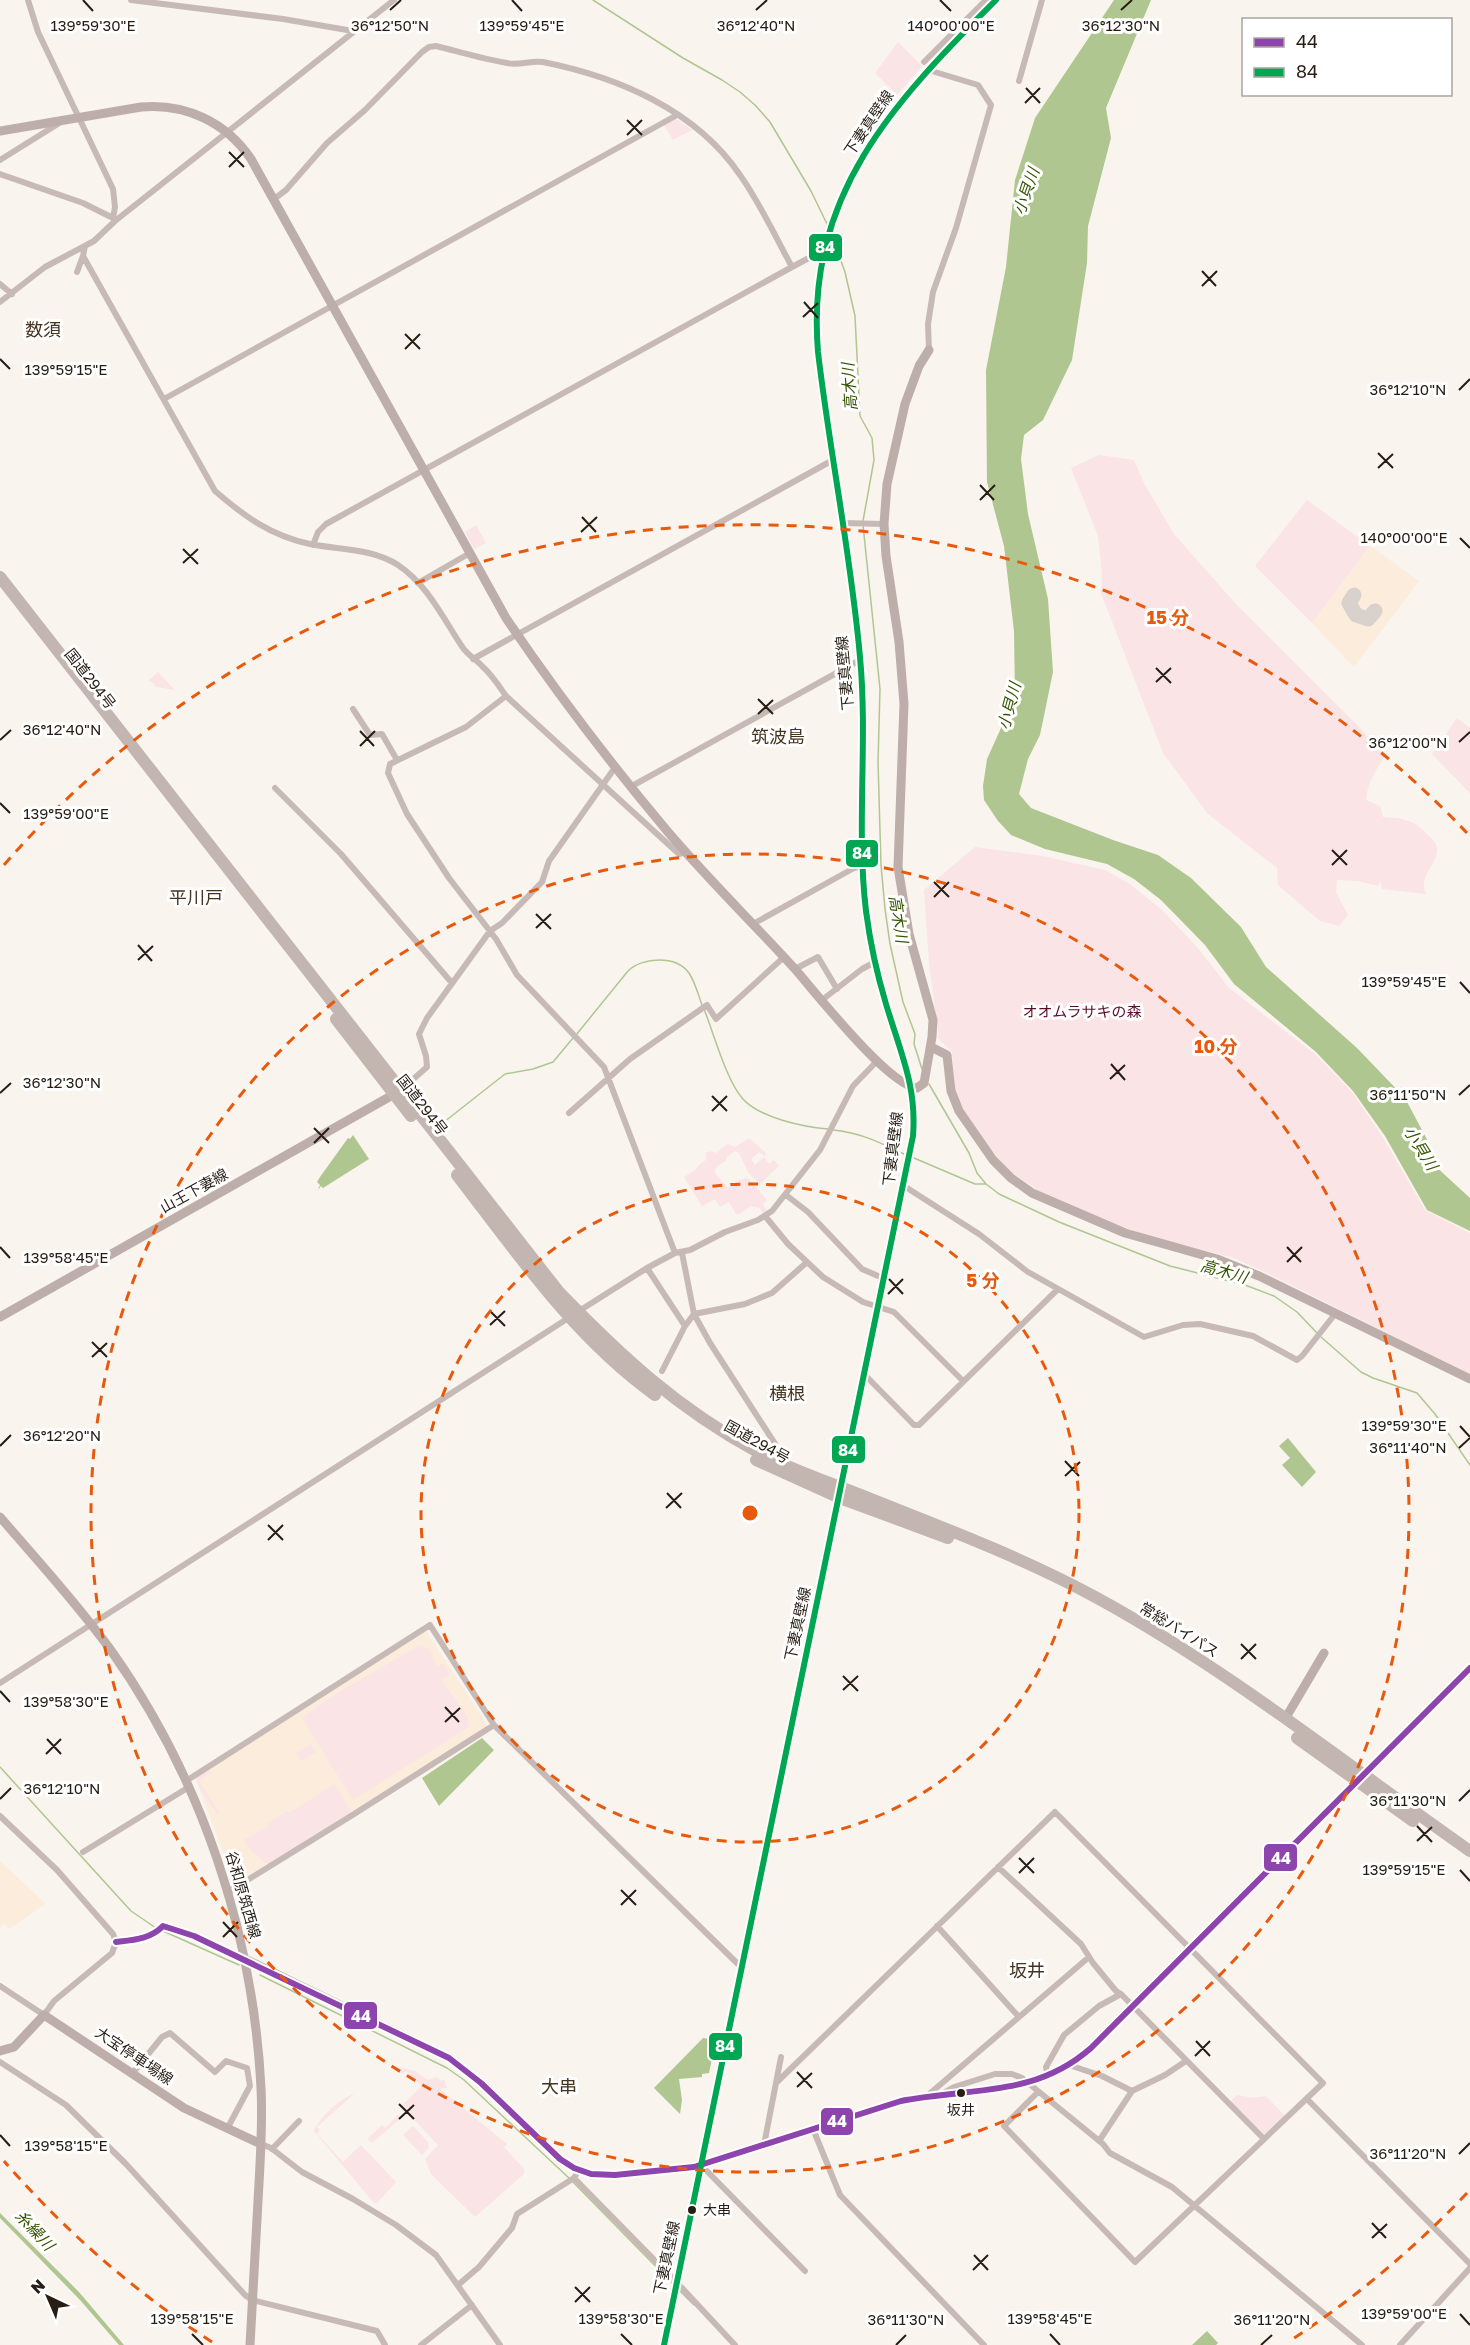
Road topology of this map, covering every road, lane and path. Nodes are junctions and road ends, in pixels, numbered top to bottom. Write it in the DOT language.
graph roads {
  1 [pos="28,0"];
  2 [pos="130,0"];
  3 [pos="394,0"];
  4 [pos="987,0"];
  5 [pos="996,0"];
  6 [pos="1042,0"];
  7 [pos="163,2"];
  8 [pos="353,31"];
  9 [pos="927,65"];
  10 [pos="1019,81"];
  11 [pos="677,115"];
  12 [pos="79,117"];
  13 [pos="66,119"];
  14 [pos="0,131"];
  15 [pos="227,132"];
  16 [pos="0,160"];
  17 [pos="0,174"];
  18 [pos="274,200"];
  19 [pos="114,220"];
  20 [pos="85,246"];
  21 [pos="824,251"];
  22 [pos="83,256"];
  23 [pos="792,267"];
  24 [pos="77,272"];
  25 [pos="0,284"];
  26 [pos="12,294"];
  27 [pos="0,302"];
  28 [pos="333,306"];
  29 [pos="929,350"];
  30 [pos="164,399"];
  31 [pos="833,460"];
  32 [pos="425,470"];
  33 [pos="846,523"];
  34 [pos="884,524"];
  35 [pos="313,545"];
  36 [pos="470,553"];
  37 [pos="0,577"];
  38 [pos="418,583"];
  39 [pos="0,589"];
  40 [pos="518,636"];
  41 [pos="473,660"];
  42 [pos="860,660"];
  43 [pos="506,696"];
  44 [pos="353,709"];
  45 [pos="397,760"];
  46 [pos="616,766"];
  47 [pos="602,785"];
  48 [pos="632,786"];
  49 [pos="275,788"];
  50 [pos="686,852"];
  51 [pos="863,866"];
  52 [pos="753,924"];
  53 [pos="490,930"];
  54 [pos="784,957"];
  55 [pos="875,962"];
  56 [pos="795,969"];
  57 [pos="452,983"];
  58 [pos="837,989"];
  59 [pos="822,1000"];
  60 [pos="931,1047"];
  61 [pos="878,1061"];
  62 [pos="607,1077"];
  63 [pos="912,1088"];
  64 [pos="398,1092"];
  65 [pos="568,1113"];
  66 [pos="904,1186"];
  67 [pos="786,1195"];
  68 [pos="765,1216"];
  69 [pos="679,1253"];
  70 [pos="807,1263"];
  71 [pos="647,1268"];
  72 [pos="885,1278"];
  73 [pos="1057,1290"];
  74 [pos="879,1306"];
  75 [pos="694,1314"];
  76 [pos="1335,1314"];
  77 [pos="574,1315"];
  78 [pos="0,1317"];
  79 [pos="685,1326"];
  80 [pos="662,1371"];
  81 [pos="865,1375"];
  82 [pos="1470,1379"];
  83 [pos="963,1381"];
  84 [pos="778,1462"];
  85 [pos="841,1493"];
  86 [pos="0,1517"];
  87 [pos="915,1526"];
  88 [pos="91,1624"];
  89 [pos="1324,1653"];
  90 [pos="1470,1668"];
  91 [pos="0,1683"];
  92 [pos="1285,1719"];
  93 [pos="494,1725"];
  94 [pos="1360,1778"];
  95 [pos="188,1784"];
  96 [pos="0,1816"];
  97 [pos="1470,1851"];
  98 [pos="83,1852"];
  99 [pos="1470,1861"];
  100 [pos="998,1868"];
  101 [pos="228,1892"];
  102 [pos="937,1926"];
  103 [pos="116,1942"];
  104 [pos="1191,1949"];
  105 [pos="1089,1958"];
  106 [pos="245,1959"];
  107 [pos="742,1968"];
  108 [pos="0,1986"];
  109 [pos="1121,1994"];
  110 [pos="1134,2005"];
  111 [pos="44,2015"];
  112 [pos="1019,2017"];
  113 [pos="0,2051"];
  114 [pos="782,2057"];
  115 [pos="1186,2061"];
  116 [pos="0,2062"];
  117 [pos="1069,2065"];
  118 [pos="132,2074"];
  119 [pos="1048,2076"];
  120 [pos="776,2083"];
  121 [pos="1029,2084"];
  122 [pos="1132,2091"];
  123 [pos="1038,2092"];
  124 [pos="942,2095"];
  125 [pos="926,2096"];
  126 [pos="1306,2099"];
  127 [pos="299,2121"];
  128 [pos="226,2129"];
  129 [pos="813,2129"];
  130 [pos="1264,2139"];
  131 [pos="1099,2141"];
  132 [pos="261,2144"];
  133 [pos="764,2145"];
  134 [pos="272,2149"];
  135 [pos="701,2165"];
  136 [pos="574,2177"];
  137 [pos="1193,2205"];
  138 [pos="1470,2264"];
  139 [pos="1470,2268"];
  140 [pos="805,2271"];
  141 [pos="677,2282"];
  142 [pos="458,2285"];
  143 [pos="252,2300"];
  144 [pos="472,2305"];
  145 [pos="250,2345"];
  146 [pos="385,2345"];
  147 [pos="421,2345"];
  148 [pos="500,2345"];
  149 [pos="664,2345"];
  150 [pos="735,2345"];
  151 [pos="984,2345"];
  152 [pos="1362,2345"];
  153 [pos="1400,2345"];
  1 -- 12 [label="street"];
  2 -- 7 [label="street"];
  3 -- 8 [label="street"];
  4 -- 9 [label="street"];
  5 -- 9 [label="street, 下妻真壁線"];
  6 -- 10 [label="street"];
  7 -- 8 [label="street"];
  8 -- 15 [label="street"];
  9 -- 21 [label="street, 下妻真壁線"];
  9 -- 29 [label="street"];
  11 -- 18 [label="street"];
  11 -- 23 [label="street"];
  11 -- 28 [label="street"];
  12 -- 13 [label="street"];
  12 -- 15 [label="street"];
  12 -- 19 [label="street"];
  13 -- 14 [label="street"];
  13 -- 16 [label="street"];
  15 -- 18 [label="street"];
  15 -- 19 [label="street"];
  17 -- 19 [label="street"];
  18 -- 28 [label="street"];
  19 -- 20 [label="street"];
  20 -- 22 [label="street"];
  20 -- 26 [label="street"];
  21 -- 23 [label="street"];
  21 -- 31 [label="street, 下妻真壁線"];
  22 -- 24 [label="street"];
  22 -- 30 [label="street"];
  23 -- 32 [label="street"];
  25 -- 26 [label="street"];
  26 -- 27 [label="street"];
  28 -- 30 [label="street"];
  28 -- 32 [label="street"];
  29 -- 34 [label="street"];
  30 -- 35 [label="street"];
  31 -- 33 [label="street, 下妻真壁線"];
  31 -- 40 [label="street"];
  32 -- 35 [label="street"];
  32 -- 36 [label="street"];
  33 -- 34 [label="street"];
  33 -- 42 [label="street, 下妻真壁線"];
  34 -- 60 [label="street"];
  35 -- 38 [label="street"];
  36 -- 38 [label="street"];
  36 -- 40 [label="street"];
  37 -- 64 [label="highway, 国道294号"];
  38 -- 41 [label="street"];
  39 -- 64 [label="highway, 国道294号"];
  40 -- 41 [label="street"];
  40 -- 46 [label="street"];
  41 -- 43 [label="street"];
  42 -- 48 [label="street"];
  42 -- 51 [label="street, 下妻真壁線"];
  43 -- 45 [label="street"];
  43 -- 47 [label="street"];
  44 -- 45 [label="street"];
  45 -- 53 [label="street"];
  46 -- 47 [label="street"];
  46 -- 48 [label="street"];
  47 -- 50 [label="street"];
  47 -- 53 [label="street"];
  48 -- 50 [label="street"];
  49 -- 57 [label="street"];
  50 -- 52 [label="street"];
  51 -- 52 [label="street"];
  51 -- 55 [label="street, 下妻真壁線"];
  52 -- 54 [label="street"];
  53 -- 57 [label="street"];
  53 -- 62 [label="street"];
  54 -- 56 [label="street"];
  54 -- 62 [label="street"];
  55 -- 58 [label="street"];
  55 -- 63 [label="street, 下妻真壁線"];
  56 -- 58 [label="street"];
  56 -- 59 [label="street"];
  57 -- 64 [label="street"];
  58 -- 59 [label="street"];
  59 -- 61 [label="street"];
  60 -- 63 [label="street"];
  60 -- 76 [label="street"];
  61 -- 63 [label="street"];
  61 -- 67 [label="street"];
  62 -- 65 [label="street"];
  62 -- 69 [label="street"];
  63 -- 66 [label="street, 下妻真壁線"];
  64 -- 77 [label="highway, 国道294号"];
  64 -- 78 [label="street, 山王下妻線"];
  66 -- 72 [label="street, 下妻真壁線"];
  66 -- 73 [label="street"];
  67 -- 68 [label="street"];
  67 -- 72 [label="street"];
  68 -- 69 [label="street"];
  68 -- 70 [label="street"];
  69 -- 71 [label="street"];
  69 -- 75 [label="street"];
  70 -- 74 [label="street"];
  70 -- 75 [label="street"];
  71 -- 77 [label="street"];
  71 -- 79 [label="street"];
  72 -- 74 [label="street, 下妻真壁線"];
  73 -- 76 [label="street"];
  73 -- 83 [label="street"];
  74 -- 81 [label="street, 下妻真壁線"];
  74 -- 83 [label="street"];
  75 -- 79 [label="street"];
  75 -- 84 [label="street"];
  76 -- 82 [label="street"];
  77 -- 84 [label="highway, 国道294号"];
  77 -- 85 [label="highway, 国道294号"];
  77 -- 88 [label="street"];
  79 -- 80 [label="street"];
  81 -- 83 [label="street"];
  81 -- 85 [label="street, 下妻真壁線"];
  84 -- 85 [label="highway, 国道294号"];
  85 -- 87 [label="highway, 国道294号"];
  85 -- 92 [label="highway, 常総バイパス"];
  85 -- 107 [label="street, 下妻真壁線"];
  86 -- 88 [label="street, 谷和原筑西線"];
  87 -- 94 [label="highway, 常総バイパス"];
  88 -- 91 [label="street"];
  88 -- 95 [label="street, 谷和原筑西線"];
  89 -- 92 [label="street"];
  90 -- 94 [label="street"];
  92 -- 94 [label="highway, 常総バイパス"];
  93 -- 95 [label="street"];
  93 -- 101 [label="street"];
  93 -- 107 [label="street"];
  94 -- 97 [label="highway, 常総バイパス"];
  94 -- 99 [label="highway, 常総バイパス"];
  94 -- 104 [label="street"];
  95 -- 98 [label="street"];
  95 -- 101 [label="street, 谷和原筑西線"];
  96 -- 103 [label="street"];
  100 -- 102 [label="street"];
  100 -- 104 [label="street"];
  100 -- 105 [label="street"];
  101 -- 106 [label="street, 谷和原筑西線"];
  102 -- 112 [label="street"];
  102 -- 120 [label="street"];
  103 -- 106 [label="street"];
  103 -- 111 [label="street"];
  104 -- 110 [label="street"];
  104 -- 126 [label="street"];
  105 -- 109 [label="street"];
  105 -- 112 [label="street"];
  106 -- 132 [label="street, 谷和原筑西線"];
  106 -- 136 [label="street"];
  107 -- 135 [label="street, 下妻真壁線"];
  108 -- 111 [label="street"];
  109 -- 110 [label="street"];
  109 -- 119 [label="street"];
  110 -- 115 [label="street"];
  110 -- 117 [label="street"];
  111 -- 113 [label="street"];
  111 -- 118 [label="street, 大宝停車場線"];
  112 -- 125 [label="street"];
  114 -- 120 [label="street"];
  115 -- 122 [label="street"];
  115 -- 130 [label="street"];
  116 -- 143 [label="street"];
  117 -- 119 [label="street"];
  117 -- 122 [label="street"];
  118 -- 128 [label="street, 大宝停車場線"];
  118 -- 128 [label="street"];
  119 -- 121 [label="street"];
  120 -- 133 [label="street"];
  121 -- 123 [label="street"];
  121 -- 124 [label="street"];
  121 -- 124 [label="street"];
  122 -- 131 [label="street"];
  123 -- 131 [label="street"];
  123 -- 137 [label="street"];
  124 -- 125 [label="street"];
  125 -- 129 [label="street"];
  126 -- 130 [label="street"];
  126 -- 138 [label="street"];
  127 -- 134 [label="street"];
  128 -- 132 [label="street, 大宝停車場線"];
  129 -- 133 [label="street"];
  129 -- 151 [label="street"];
  130 -- 137 [label="street"];
  131 -- 137 [label="street"];
  132 -- 134 [label="street"];
  132 -- 143 [label="street, 谷和原筑西線"];
  133 -- 135 [label="street"];
  134 -- 142 [label="street"];
  135 -- 136 [label="street"];
  135 -- 140 [label="street"];
  135 -- 141 [label="street, 下妻真壁線"];
  136 -- 141 [label="street"];
  136 -- 142 [label="street"];
  137 -- 152 [label="street"];
  139 -- 153 [label="street"];
  141 -- 149 [label="street, 下妻真壁線"];
  141 -- 150 [label="street"];
  142 -- 144 [label="street"];
  143 -- 145 [label="street, 谷和原筑西線"];
  143 -- 146 [label="street"];
  144 -- 147 [label="street"];
  144 -- 148 [label="street"];
}
